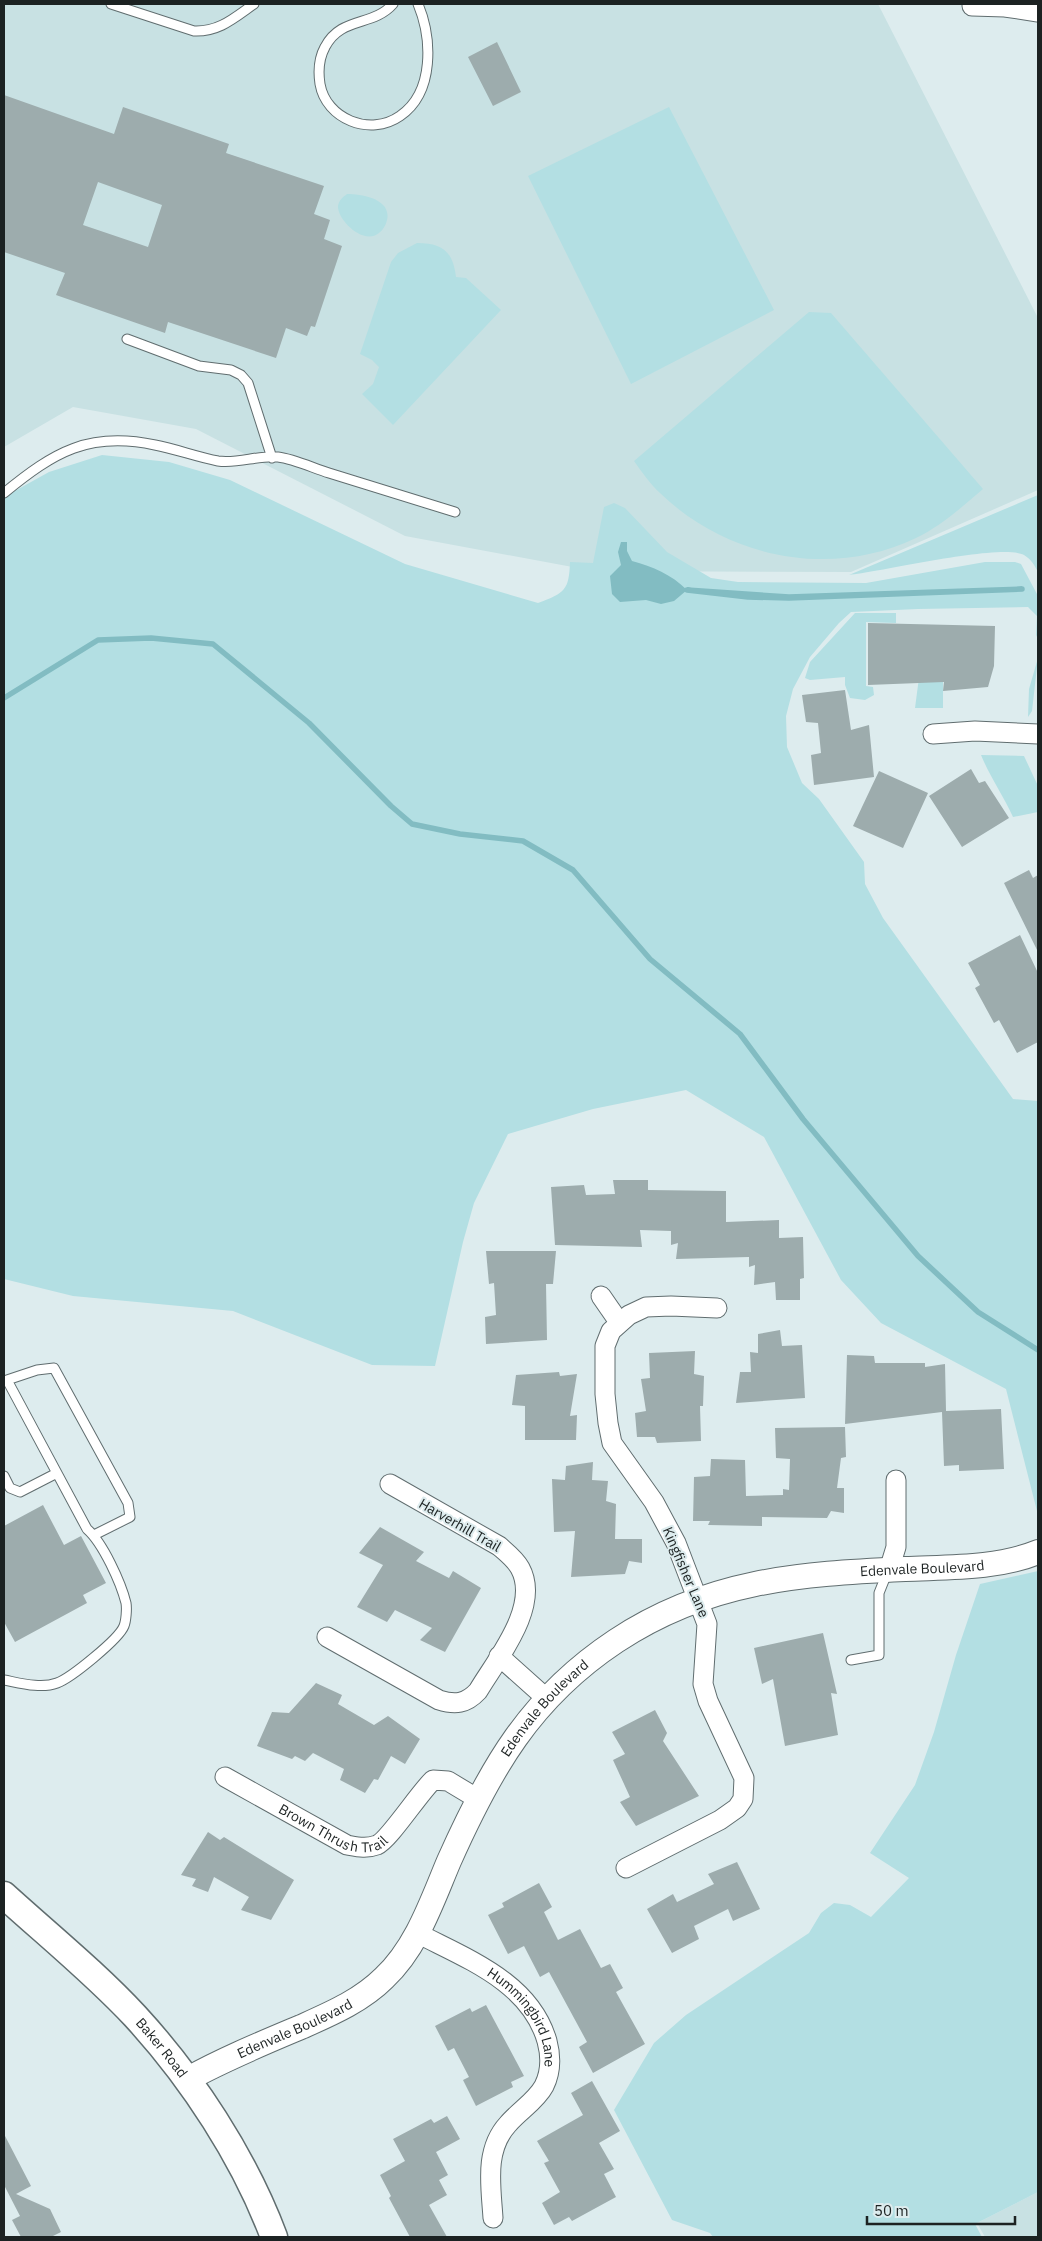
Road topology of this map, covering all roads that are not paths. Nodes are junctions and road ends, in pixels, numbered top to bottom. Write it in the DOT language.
graph roads {
  1 [pos="111,4"];
  2 [pos="254,4"];
  3 [pos="393,4"];
  4 [pos="418,4"];
  5 [pos="972,6"];
  6 [pos="1038,12"];
  7 [pos="127,339"];
  8 [pos="272,458"];
  9 [pos="4,492"];
  10 [pos="455,512"];
  11 [pos="933,734"];
  12 [pos="1038,734"];
  13 [pos="601,1296"];
  14 [pos="717,1308"];
  15 [pos="619,1322"];
  16 [pos="5,1381"];
  17 [pos="57,1473"];
  18 [pos="4,1476"];
  19 [pos="896,1480"];
  20 [pos="390,1484"];
  21 [pos="94,1536"];
  22 [pos="1038,1552"];
  23 [pos="888,1570"];
  24 [pos="698,1599"];
  25 [pos="327,1637"];
  26 [pos="499,1656"];
  27 [pos="851,1660"];
  28 [pos="4,1680"];
  29 [pos="546,1698"];
  30 [pos="225,1777"];
  31 [pos="478,1799"];
  32 [pos="626,1868"];
  33 [pos="4,1895"];
  34 [pos="417,1933"];
  35 [pos="188,2079"];
  36 [pos="493,2218"];
  37 [pos="274,2237"];
  1 -- 2 [label="lane"];
  3 -- 4 [label="lane"];
  5 -- 6 [label="street"];
  7 -- 8 [label="lane"];
  8 -- 9 [label="lane"];
  8 -- 10 [label="lane"];
  11 -- 12 [label="street"];
  13 -- 15 [label="street"];
  14 -- 15 [label="street, Kingfisher Lane"];
  15 -- 24 [label="street, Kingfisher Lane"];
  16 -- 17 [label="lane"];
  16 -- 21 [label="lane"];
  17 -- 18 [label="lane"];
  17 -- 21 [label="lane"];
  19 -- 23 [label="street"];
  20 -- 26 [label="street, Harverhill Trail"];
  21 -- 28 [label="lane"];
  22 -- 23 [label="street, Edenvale Boulevard"];
  23 -- 24 [label="street, Edenvale Boulevard"];
  23 -- 27 [label="lane"];
  24 -- 29 [label="street, Edenvale Boulevard"];
  24 -- 32 [label="street, Kingfisher Lane"];
  25 -- 26 [label="street, Harverhill Trail"];
  26 -- 29 [label="street"];
  29 -- 31 [label="street, Edenvale Boulevard"];
  30 -- 31 [label="street, Brown Thrush Trail"];
  31 -- 34 [label="street, Edenvale Boulevard"];
  33 -- 35 [label="main road, Baker Road"];
  34 -- 35 [label="street, Edenvale Boulevard"];
  34 -- 36 [label="street, Hummingbird Lane"];
  35 -- 37 [label="main road, Baker Road"];
}
